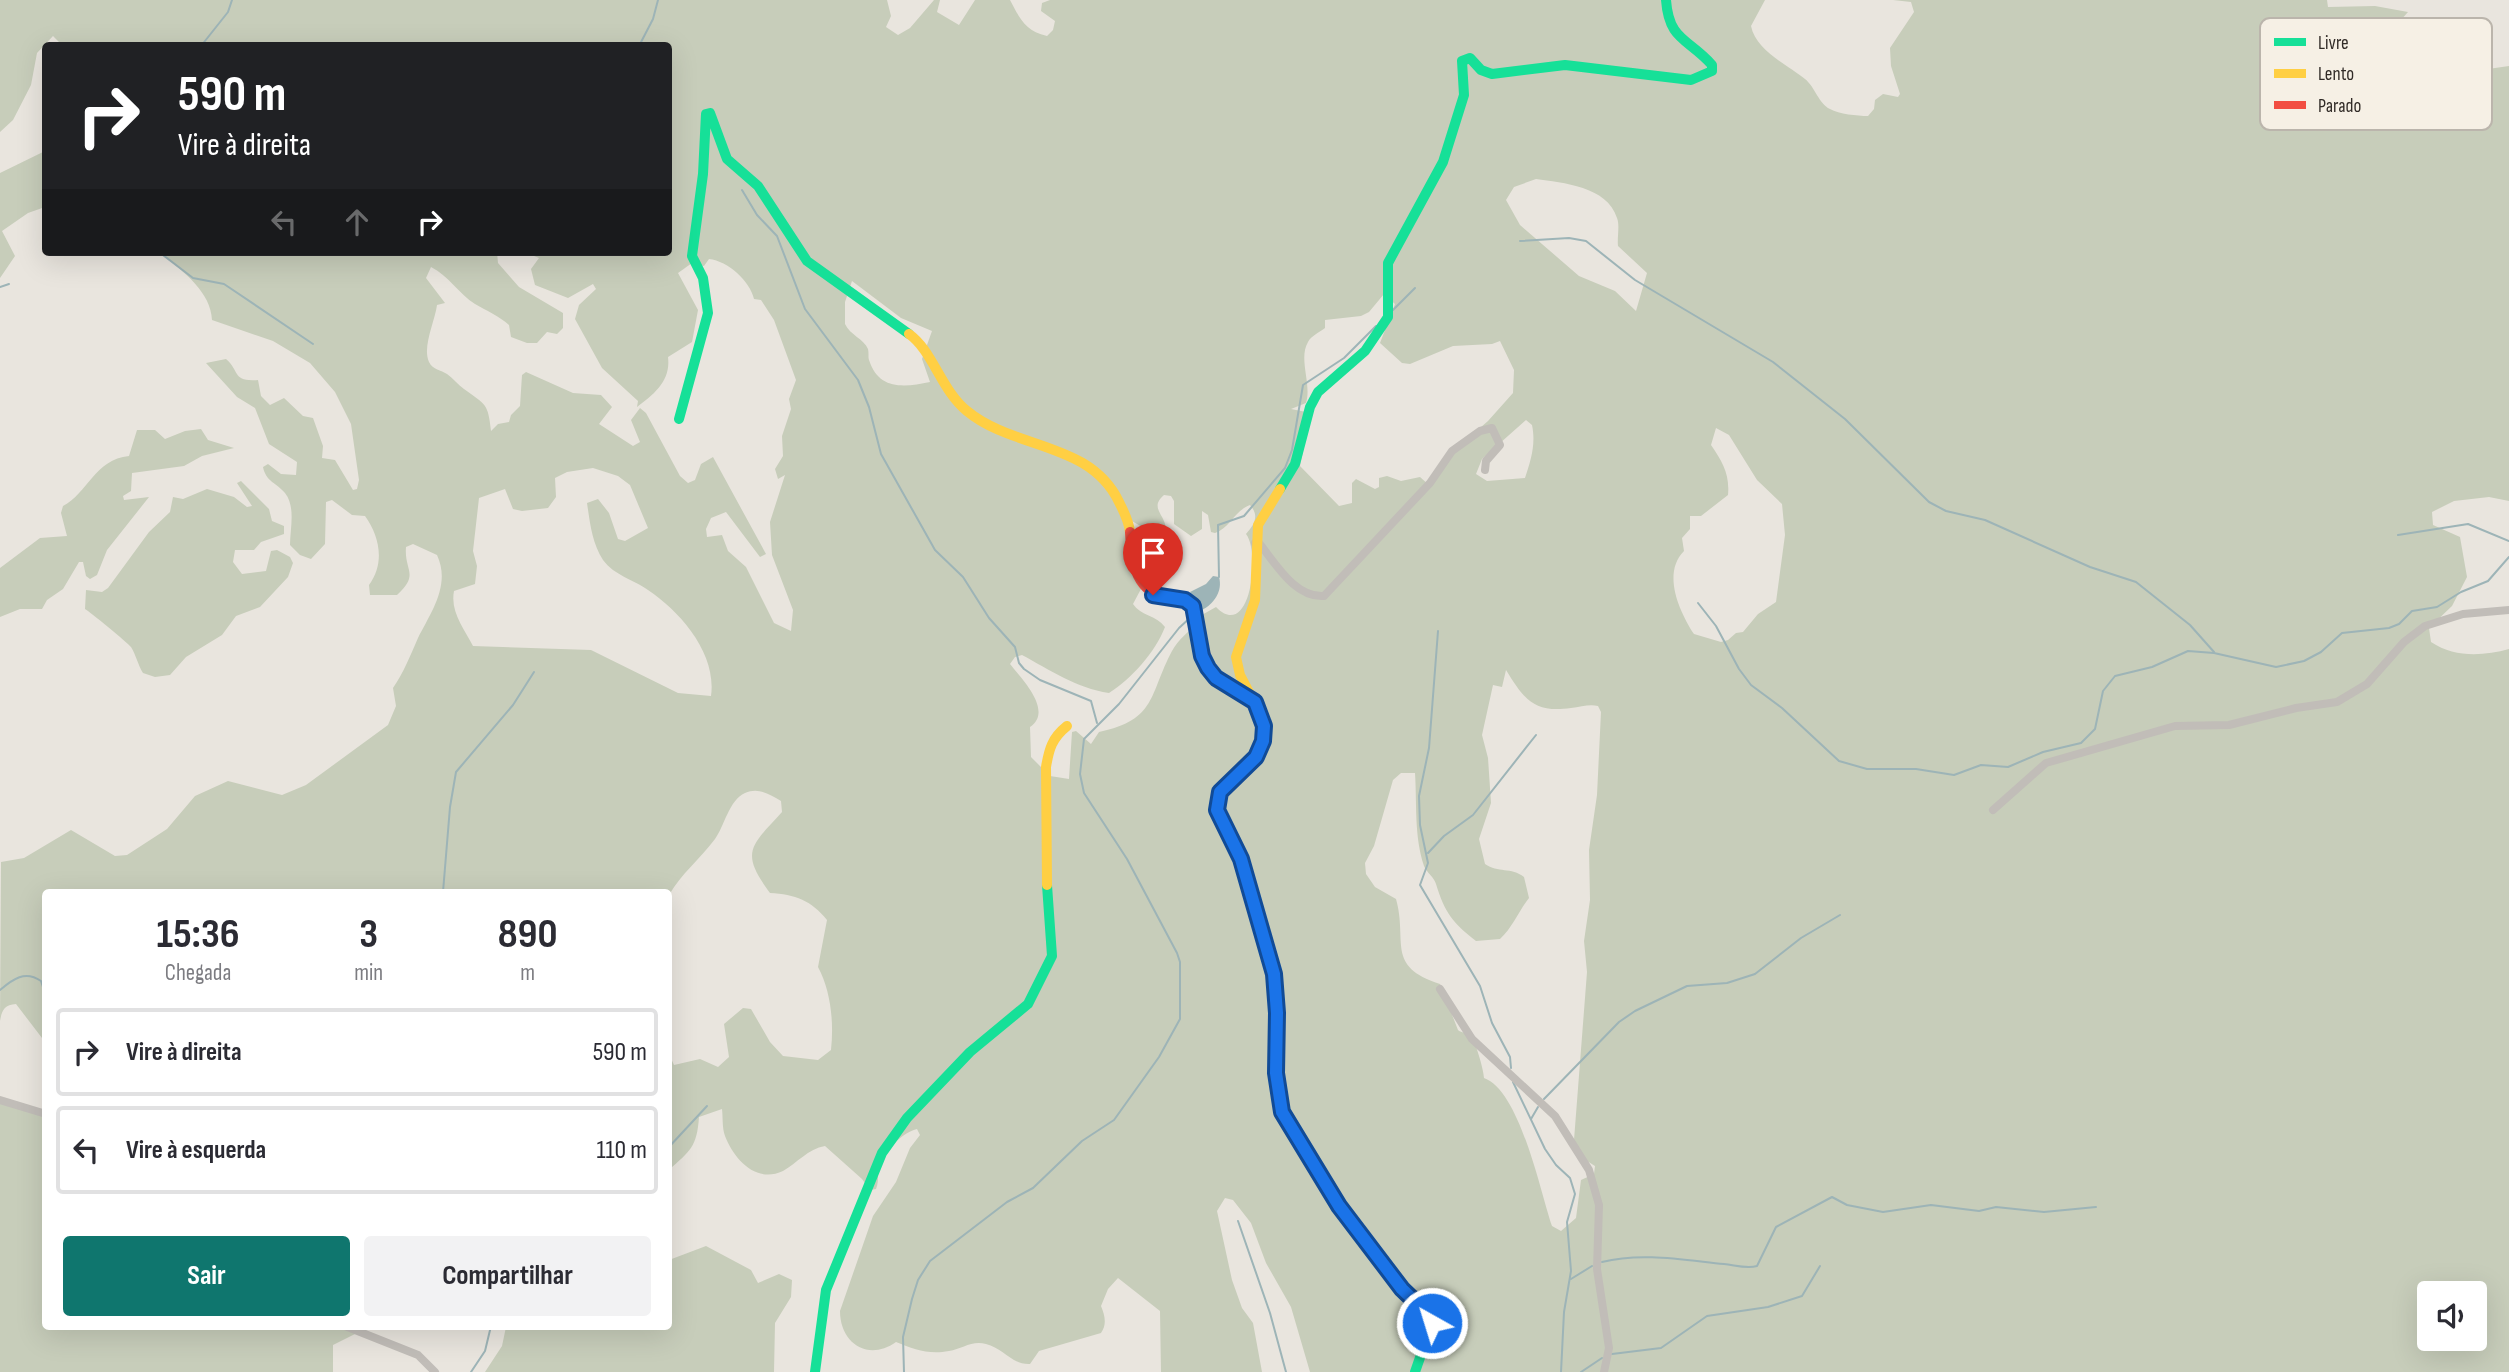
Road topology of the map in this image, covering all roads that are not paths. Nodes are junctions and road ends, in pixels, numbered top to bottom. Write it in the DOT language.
graph roads {
  1 [pos="1666,0"];
  2 [pos="679,419"];
  3 [pos="1485,470"];
  4 [pos="1255,543"];
  5 [pos="2509,610"];
  6 [pos="1255,702"];
  7 [pos="1067,726"];
  8 [pos="1993,810"];
  9 [pos="1440,989"];
  10 [pos="0,1100"];
  11 [pos="42,1113"];
  12 [pos="355,1330"];
  13 [pos="435,1372"];
  14 [pos="815,1372"];
  15 [pos="1415,1372"];
  16 [pos="1604,1372"];
  1 -- 4 [label="street"];
  2 -- 6 [label="street"];
  3 -- 4 [label="street"];
  4 -- 6 [label="street"];
  5 -- 8 [label="street"];
  6 -- 15 [label="street"];
  7 -- 14 [label="street"];
  9 -- 16 [label="street"];
  10 -- 11 [label="street"];
  12 -- 13 [label="street"];
}
